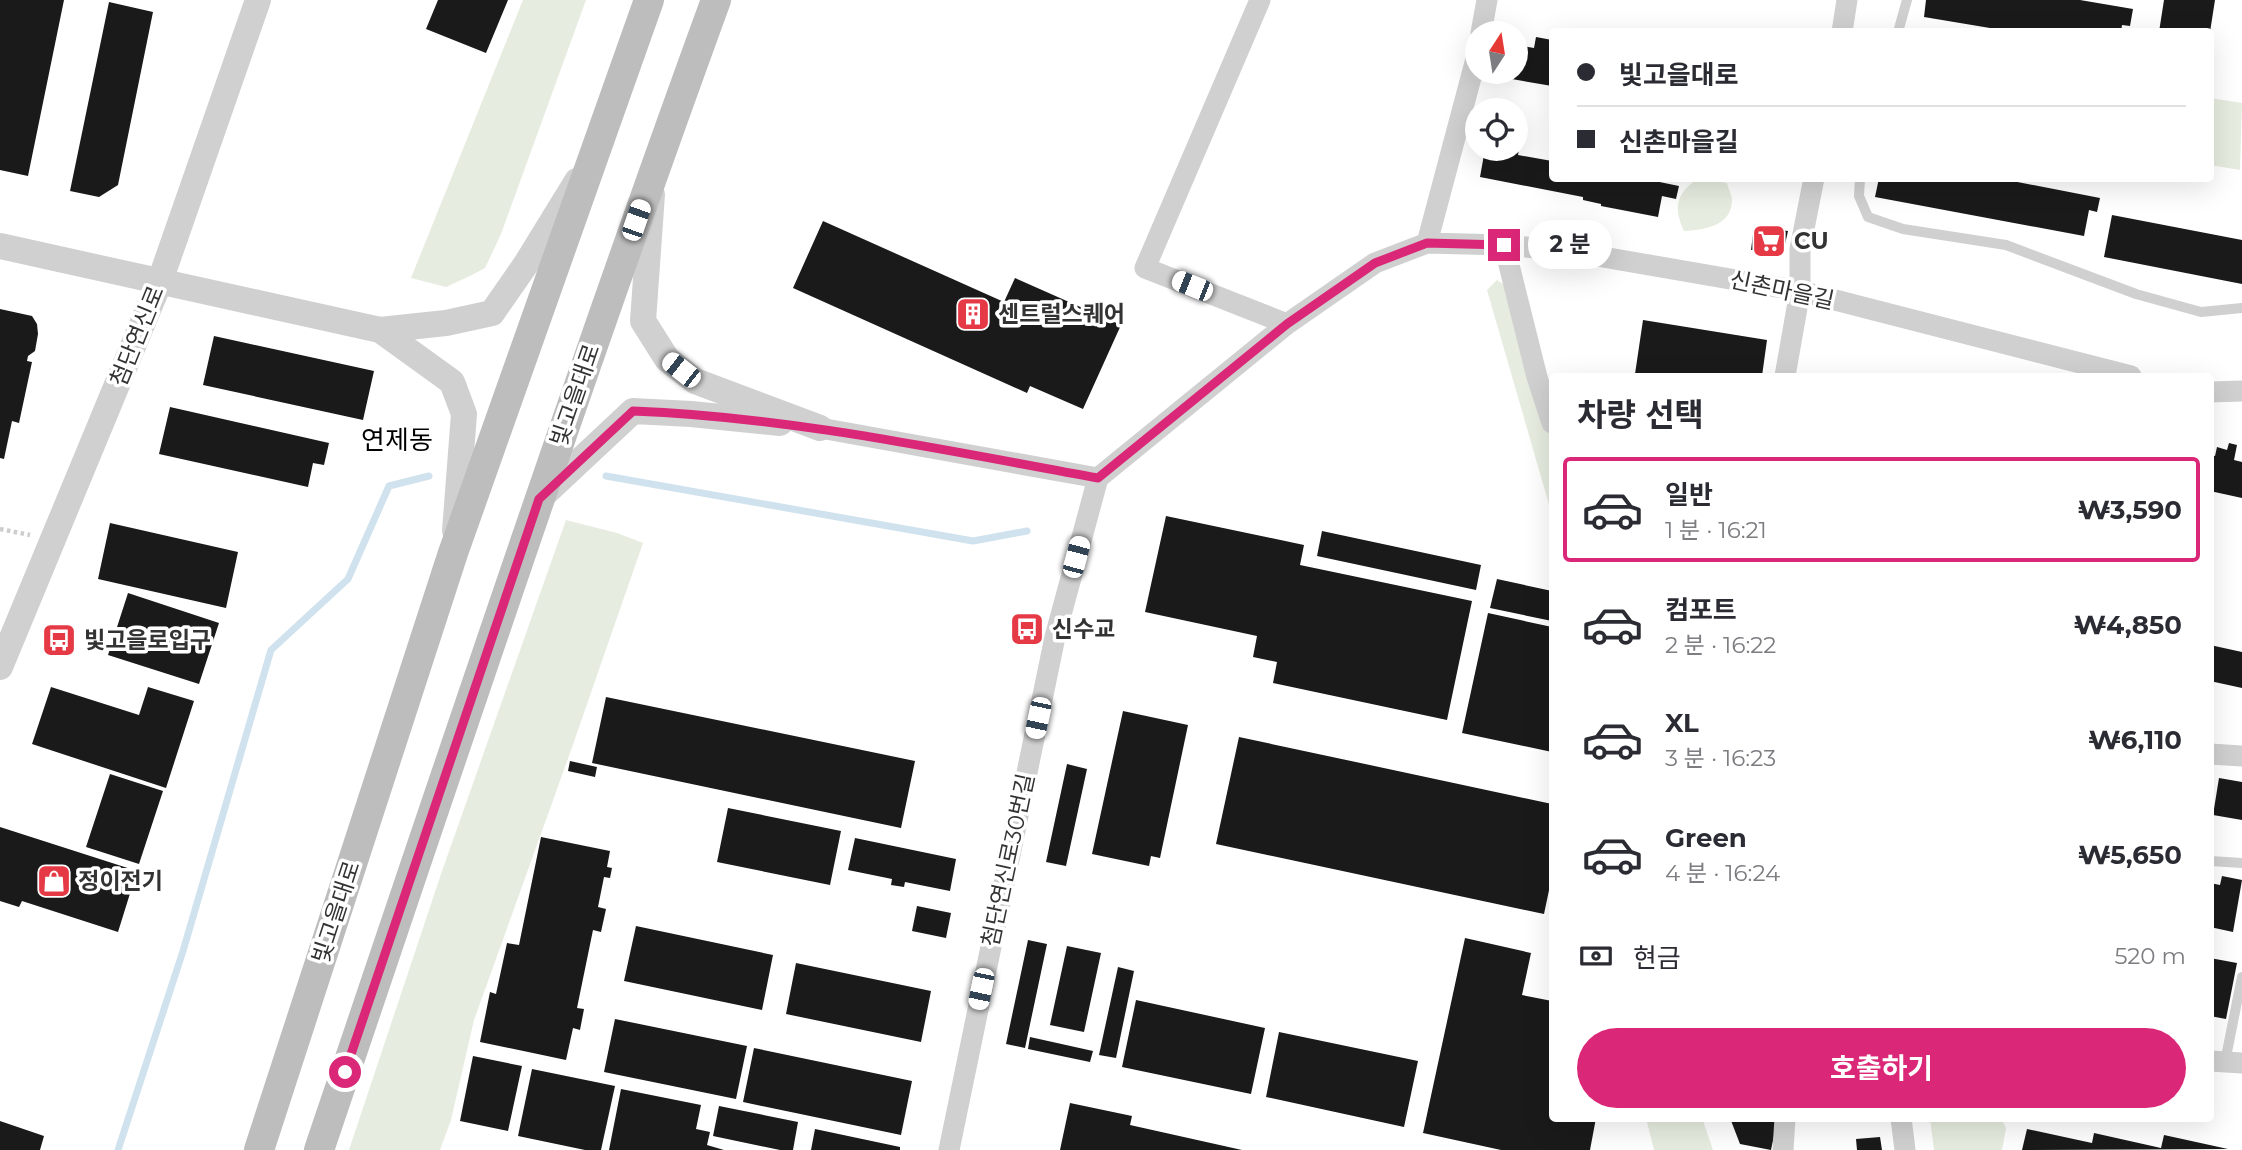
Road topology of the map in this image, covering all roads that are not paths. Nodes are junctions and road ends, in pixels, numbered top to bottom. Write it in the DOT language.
graph roads {
  1 [pos="258,0"];
  2 [pos="649,0"];
  3 [pos="716,0"];
  4 [pos="1260,0"];
  5 [pos="1487,0"];
  6 [pos="1847,0"];
  7 [pos="1907,0"];
  8 [pos="1483,21"];
  9 [pos="1843,28"];
  10 [pos="1899,28"];
  11 [pos="1469,84"];
  12 [pos="594,153"];
  13 [pos="654,170"];
  14 [pos="1813,182"];
  15 [pos="1860,182"];
  16 [pos="1427,243"];
  17 [pos="1504,245"];
  18 [pos="0,246"];
  19 [pos="160,281"];
  20 [pos="1800,291"];
  21 [pos="2242,308"];
  22 [pos="1287,324"];
  23 [pos="380,330"];
  24 [pos="1786,373"];
  25 [pos="2119,373"];
  26 [pos="2242,391"];
  27 [pos="2214,392"];
  28 [pos="1549,414"];
  29 [pos="820,428"];
  30 [pos="1098,478"];
  31 [pos="539,499"];
  32 [pos="453,553"];
  33 [pos="0,667"];
  34 [pos="2214,754"];
  35 [pos="2242,756"];
  36 [pos="2214,861"];
  37 [pos="2242,863"];
  38 [pos="2242,977"];
  39 [pos="2226,1062"];
  40 [pos="1785,1122"];
  41 [pos="1901,1122"];
  42 [pos="258,1150"];
  43 [pos="319,1150"];
  44 [pos="949,1150"];
  45 [pos="1783,1150"];
  46 [pos="1905,1150"];
  1 -- 19 [label="street, 첨단연신로"];
  2 -- 12 [label="main road, 빛고을대로"];
  3 -- 13 [label="main road, 빛고을대로"];
  4 -- 22 [label="street"];
  5 -- 8 [label="street"];
  6 -- 9 [label="street"];
  7 -- 10 [label="lane"];
  11 -- 16 [label="street"];
  12 -- 23 [label="street"];
  12 -- 32 [label="main road, 빛고을대로"];
  13 -- 29 [label="street"];
  13 -- 31 [label="main road, 빛고을대로"];
  14 -- 20 [label="street"];
  15 -- 21 [label="lane"];
  16 -- 17 [label="street, 신촌마을길"];
  16 -- 22 [label="street, 신촌마을길"];
  17 -- 20 [label="street, 신촌마을길"];
  17 -- 28 [label="street"];
  18 -- 19 [label="street"];
  19 -- 23 [label="street"];
  19 -- 33 [label="street, 첨단연신로"];
  20 -- 24 [label="street"];
  20 -- 25 [label="street, 신촌마을길"];
  22 -- 30 [label="street, 신촌마을길"];
  23 -- 32 [label="street"];
  26 -- 27 [label="street"];
  29 -- 30 [label="street"];
  29 -- 31 [label="street"];
  30 -- 44 [label="street, 첨단연신로30번길"];
  31 -- 43 [label="main road, 빛고을대로"];
  32 -- 42 [label="main road, 빛고을대로"];
  34 -- 35 [label="street"];
  36 -- 37 [label="lane"];
  38 -- 39 [label="lane"];
  40 -- 45 [label="street"];
  41 -- 46 [label="street"];
}
